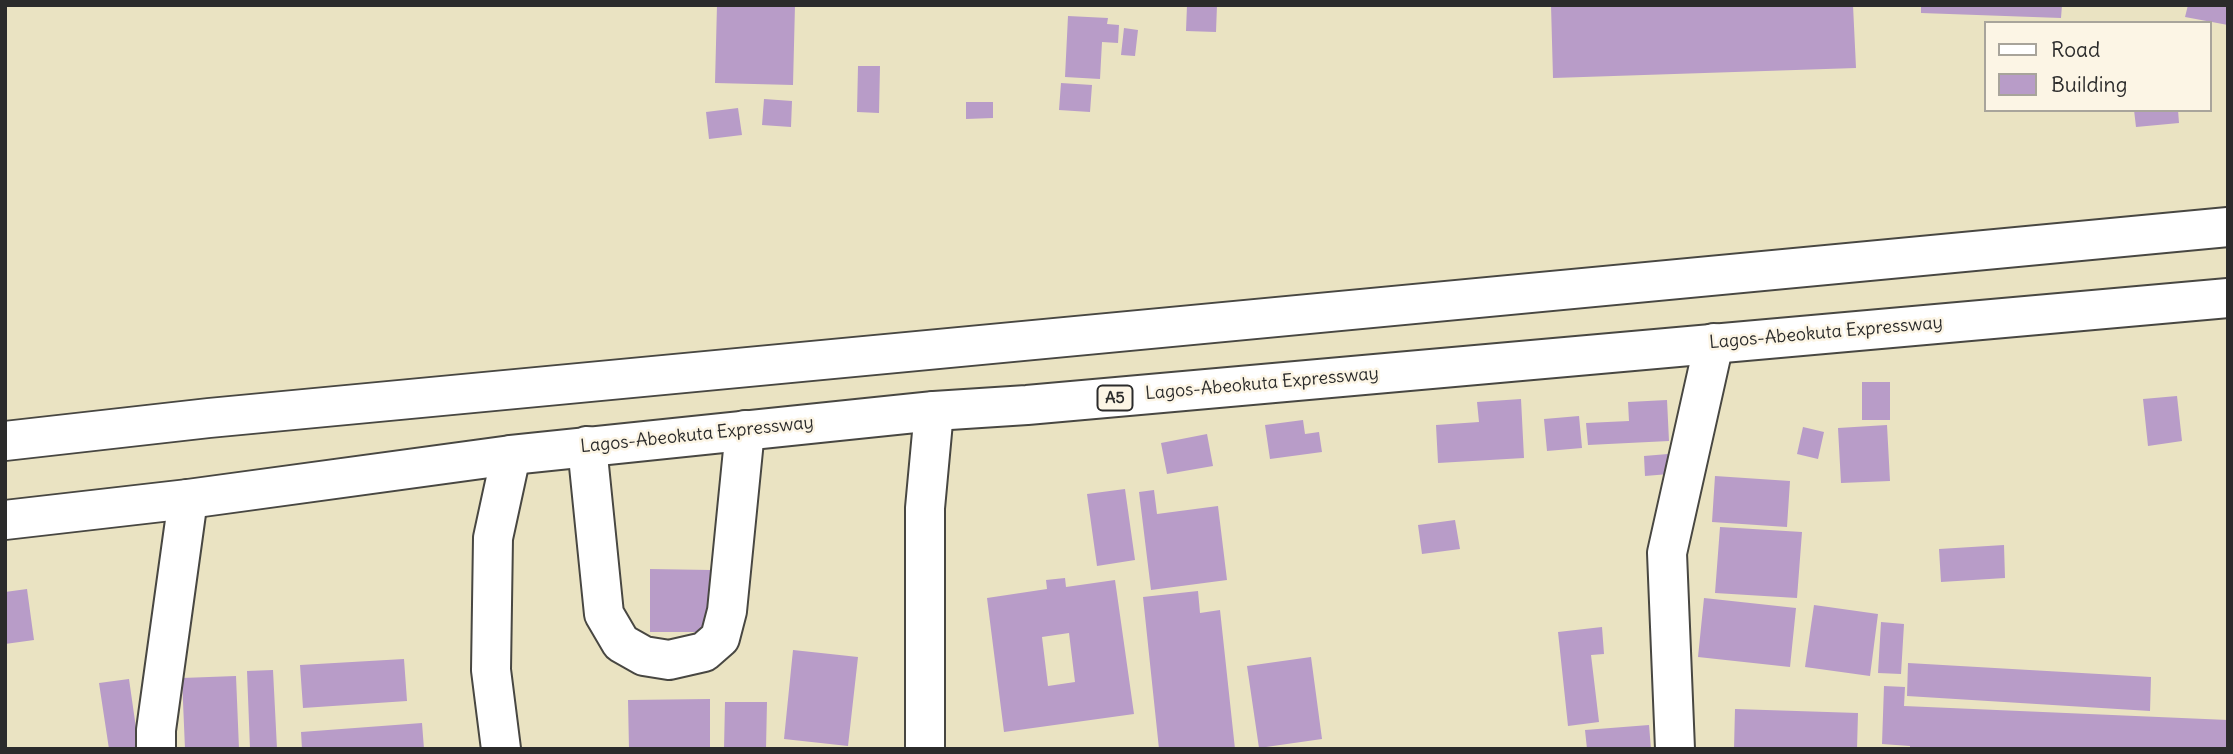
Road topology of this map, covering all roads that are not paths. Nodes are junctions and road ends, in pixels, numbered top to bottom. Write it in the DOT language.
graph roads {
  1 [pos="2228,227"];
  2 [pos="2228,298"];
  3 [pos="1714,343"];
  4 [pos="934,411"];
  5 [pos="745,430"];
  6 [pos="5,440"];
  7 [pos="587,446"];
  8 [pos="511,455"];
  9 [pos="188,499"];
  10 [pos="5,520"];
  11 [pos="156,749"];
  12 [pos="501,749"];
  13 [pos="925,749"];
  14 [pos="1675,749"];
  1 -- 6 [label="main road"];
  2 -- 3 [label="main road, Lagos-Abeokuta Expressway / A5"];
  3 -- 4 [label="main road, Lagos-Abeokuta Expressway / A5"];
  3 -- 14 [label="main road"];
  4 -- 5 [label="main road, Lagos-Abeokuta Expressway / A5"];
  4 -- 13 [label="main road"];
  5 -- 7 [label="main road, Lagos-Abeokuta Expressway / A5"];
  5 -- 7 [label="main road"];
  7 -- 8 [label="main road, Lagos-Abeokuta Expressway / A5"];
  8 -- 9 [label="main road, Lagos-Abeokuta Expressway / A5"];
  8 -- 12 [label="main road"];
  9 -- 10 [label="main road, Lagos-Abeokuta Expressway / A5"];
  9 -- 11 [label="main road"];
}
